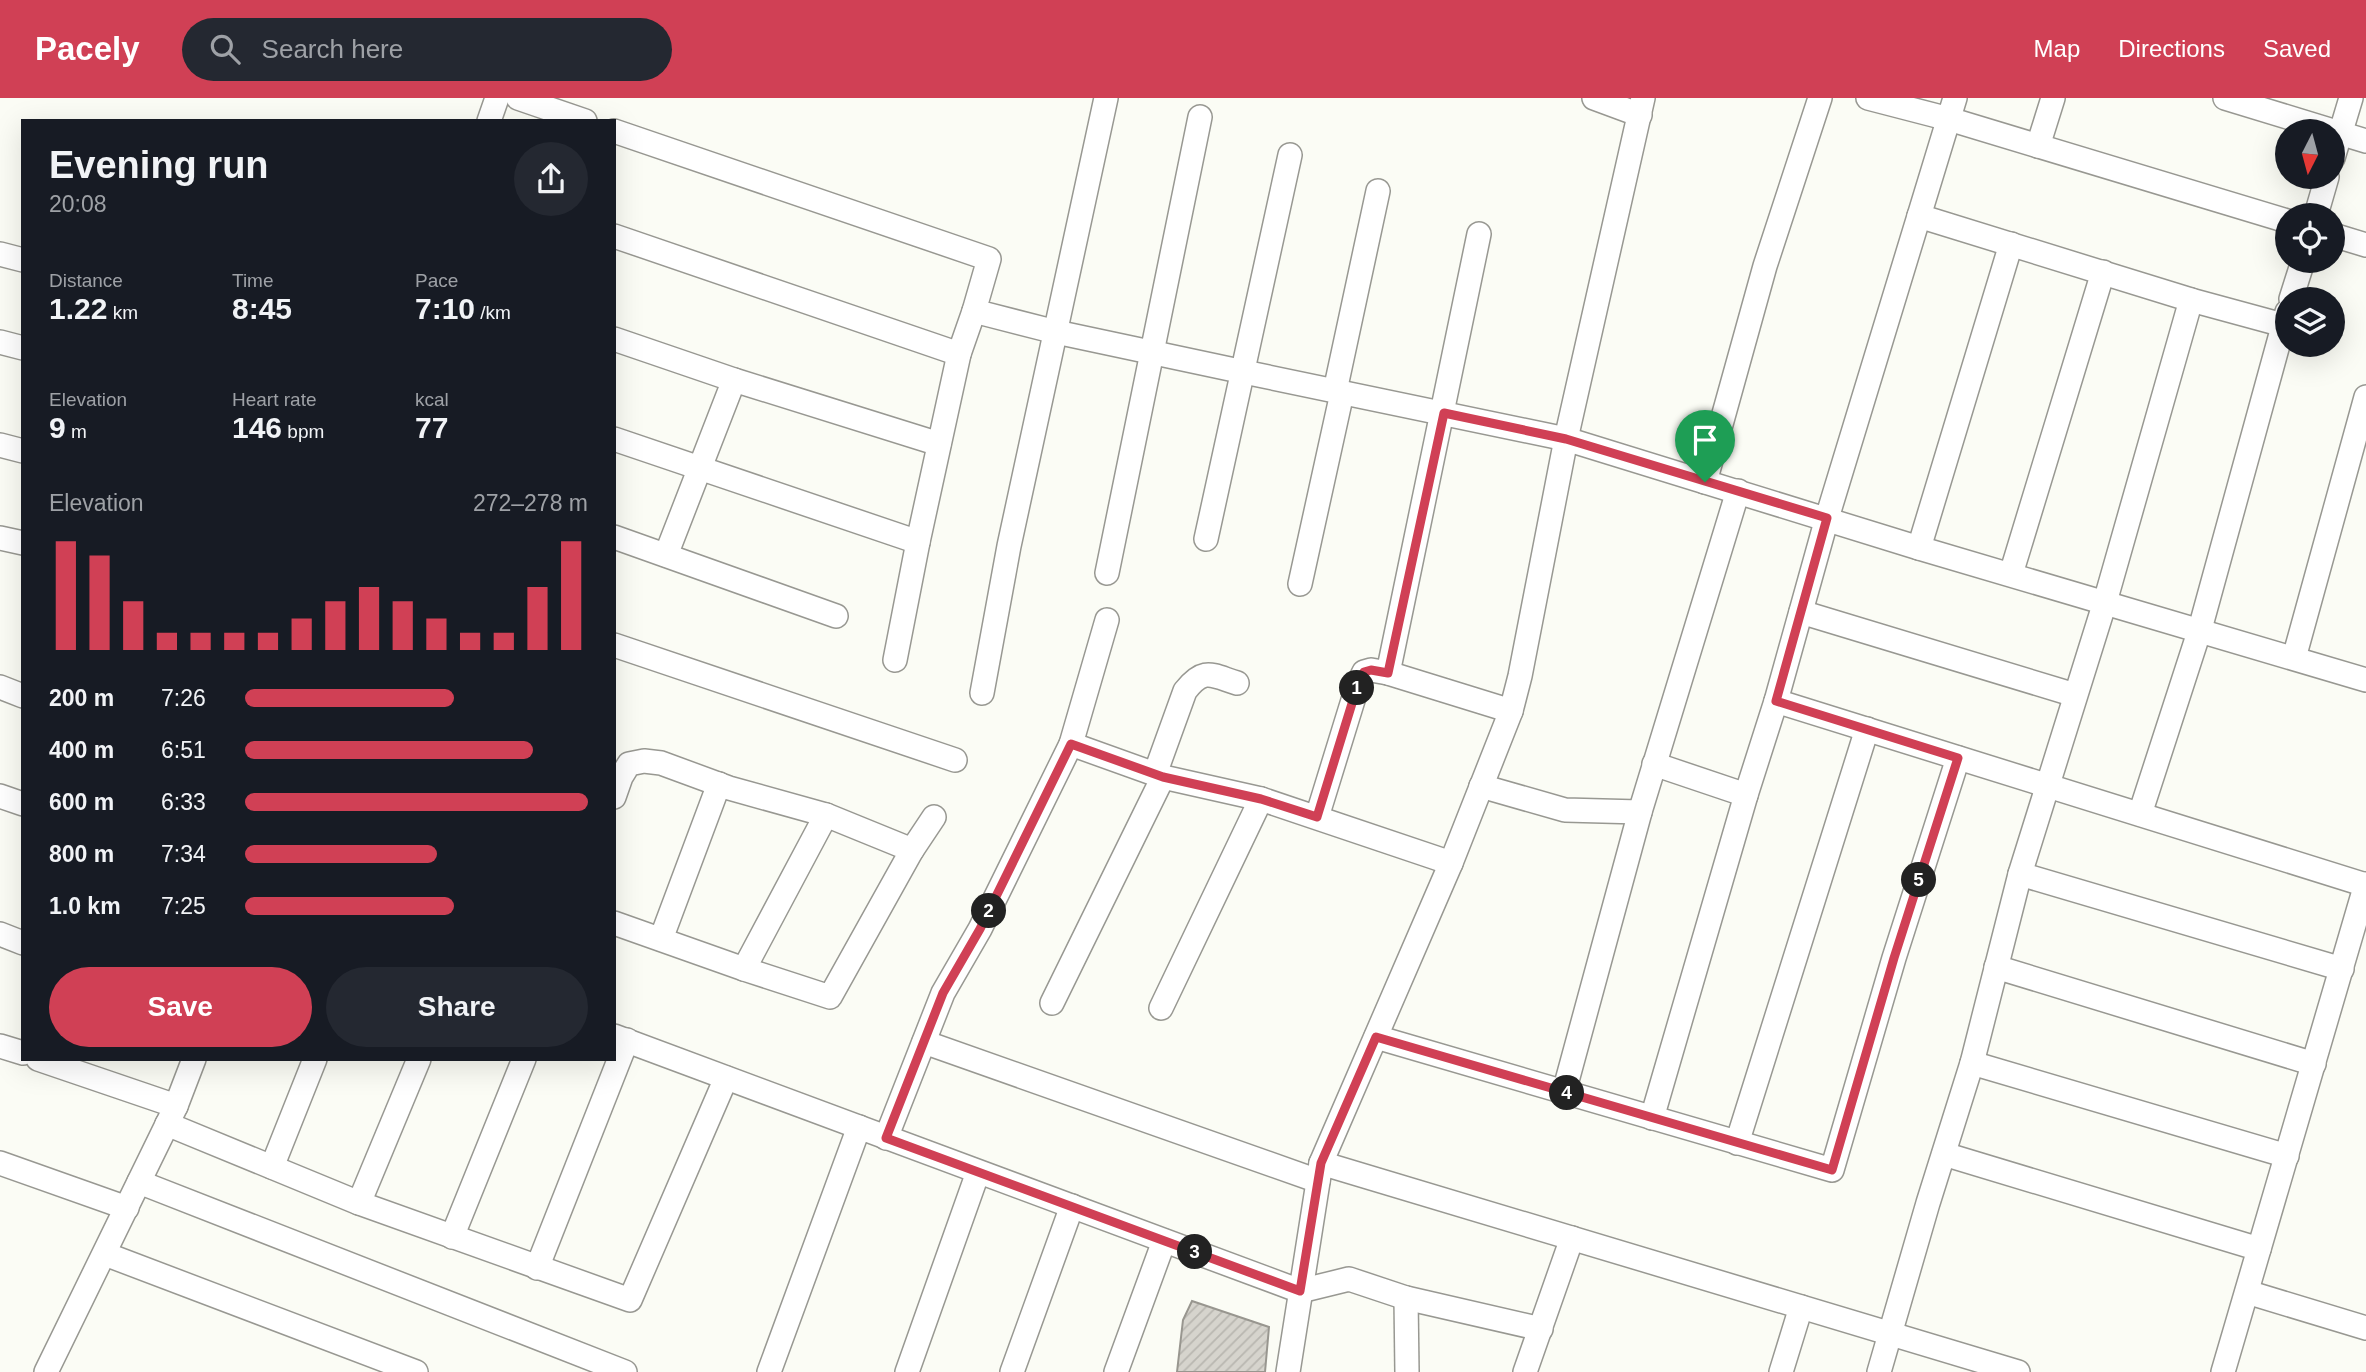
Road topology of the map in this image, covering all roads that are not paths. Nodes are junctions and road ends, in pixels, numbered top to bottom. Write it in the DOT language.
graph roads {
  1 [pos="498,98"];
  2 [pos="519,98"];
  3 [pos="1106,98"];
  4 [pos="1594,98"];
  5 [pos="1820,98"];
  6 [pos="1868,98"];
  7 [pos="2053,98"];
  8 [pos="2225,98"];
  9 [pos="2351,98"];
  10 [pos="1641,106"];
  11 [pos="1952,109"];
  12 [pos="1200,117"];
  13 [pos="490,119"];
  14 [pos="579,119"];
  15 [pos="2294,119"];
  16 [pos="2344,119"];
  17 [pos="616,132"];
  18 [pos="2345,135"];
  19 [pos="2366,141"];
  20 [pos="2038,146"];
  21 [pos="1290,155"];
  22 [pos="1378,191"];
  23 [pos="1919,216"];
  24 [pos="2275,217"];
  25 [pos="1479,234"];
  26 [pos="616,237"];
  27 [pos="2345,239"];
  28 [pos="2011,244"];
  29 [pos="2366,245"];
  30 [pos="0,254"];
  31 [pos="21,259"];
  32 [pos="2102,272"];
  33 [pos="2191,300"];
  34 [pos="974,311"];
  35 [pos="2275,317"];
  36 [pos="1056,332"];
  37 [pos="616,340"];
  38 [pos="0,342"];
  39 [pos="21,347"];
  40 [pos="1151,352"];
  41 [pos="959,354"];
  42 [pos="2275,355"];
  43 [pos="1244,372"];
  44 [pos="734,380"];
  45 [pos="1339,392"];
  46 [pos="2366,397"];
  47 [pos="1444,413"];
  48 [pos="1566,439"];
  49 [pos="616,440"];
  50 [pos="939,444"];
  51 [pos="0,445"];
  52 [pos="21,450"];
  53 [pos="701,468"];
  54 [pos="1705,482"];
  55 [pos="1738,491"];
  56 [pos="1827,518"];
  57 [pos="0,538"];
  58 [pos="616,538"];
  59 [pos="1206,538"];
  60 [pos="918,542"];
  61 [pos="21,543"];
  62 [pos="1919,548"];
  63 [pos="666,555"];
  64 [pos="1107,573"];
  65 [pos="2011,573"];
  66 [pos="1300,584"];
  67 [pos="2105,602"];
  68 [pos="1801,612"];
  69 [pos="836,616"];
  70 [pos="1107,620"];
  71 [pos="2200,629"];
  72 [pos="616,646"];
  73 [pos="2294,658"];
  74 [pos="895,660"];
  75 [pos="1388,673"];
  76 [pos="2366,680"];
  77 [pos="1237,683"];
  78 [pos="0,687"];
  79 [pos="982,694"];
  80 [pos="21,695"];
  81 [pos="2075,695"];
  82 [pos="1776,701"];
  83 [pos="1511,711"];
  84 [pos="1867,729"];
  85 [pos="1071,744"];
  86 [pos="1958,758"];
  87 [pos="955,760"];
  88 [pos="1654,764"];
  89 [pos="1159,775"];
  90 [pos="719,784"];
  91 [pos="2047,785"];
  92 [pos="1481,786"];
  93 [pos="616,791"];
  94 [pos="1746,795"];
  95 [pos="0,796"];
  96 [pos="1261,799"];
  97 [pos="21,803"];
  98 [pos="1640,812"];
  99 [pos="2140,814"];
  100 [pos="826,816"];
  101 [pos="934,817"];
  102 [pos="1317,817"];
  103 [pos="912,850"];
  104 [pos="1451,863"];
  105 [pos="2020,874"];
  106 [pos="2366,884"];
  107 [pos="616,924"];
  108 [pos="0,934"];
  109 [pos="661,939"];
  110 [pos="21,942"];
  111 [pos="1996,967"];
  112 [pos="744,969"];
  113 [pos="2342,969"];
  114 [pos="1052,1003"];
  115 [pos="1161,1008"];
  116 [pos="1376,1037"];
  117 [pos="621,1038"];
  118 [pos="924,1042"];
  119 [pos="0,1046"];
  120 [pos="21,1053"];
  121 [pos="43,1061"];
  122 [pos="193,1061"];
  123 [pos="314,1061"];
  124 [pos="418,1061"];
  125 [pos="523,1061"];
  126 [pos="613,1061"];
  127 [pos="1972,1063"];
  128 [pos="2314,1064"];
  129 [pos="726,1078"];
  130 [pos="1564,1092"];
  131 [pos="172,1115"];
  132 [pos="1653,1118"];
  133 [pos="859,1128"];
  134 [pos="886,1138"];
  135 [pos="1737,1143"];
  136 [pos="1944,1154"];
  137 [pos="2287,1156"];
  138 [pos="0,1163"];
  139 [pos="272,1167"];
  140 [pos="978,1172"];
  141 [pos="1319,1172"];
  142 [pos="139,1182"];
  143 [pos="359,1203"];
  144 [pos="1072,1206"];
  145 [pos="127,1208"];
  146 [pos="452,1237"];
  147 [pos="1572,1238"];
  148 [pos="1164,1241"];
  149 [pos="2259,1249"];
  150 [pos="105,1254"];
  151 [pos="537,1268"];
  152 [pos="1300,1291"];
  153 [pos="2247,1292"];
  154 [pos="1406,1298"];
  155 [pos="1801,1307"];
  156 [pos="2366,1328"];
  157 [pos="1541,1329"];
  158 [pos="1889,1334"];
  159 [pos="1983,1367"];
  160 [pos="46,1372"];
  161 [pos="416,1372"];
  162 [pos="625,1372"];
  163 [pos="769,1372"];
  164 [pos="907,1372"];
  165 [pos="1012,1372"];
  166 [pos="1116,1372"];
  167 [pos="1289,1372"];
  168 [pos="1407,1372"];
  169 [pos="1525,1372"];
  170 [pos="1781,1372"];
  171 [pos="1879,1372"];
  172 [pos="2018,1372"];
  173 [pos="2223,1372"];
  1 -- 13 [label="street"];
  2 -- 14 [label="street"];
  3 -- 36 [label="street"];
  4 -- 10 [label="street"];
  5 -- 54 [label="street"];
  6 -- 11 [label="street"];
  7 -- 20 [label="street"];
  8 -- 15 [label="street"];
  9 -- 16 [label="street"];
  10 -- 48 [label="street"];
  11 -- 20 [label="street"];
  11 -- 23 [label="street"];
  12 -- 40 [label="street"];
  17 -- 34 [label="street"];
  18 -- 19 [label="street"];
  20 -- 24 [label="street"];
  21 -- 43 [label="street"];
  22 -- 45 [label="street"];
  23 -- 28 [label="street"];
  23 -- 56 [label="street"];
  25 -- 47 [label="street"];
  26 -- 41 [label="street"];
  27 -- 29 [label="street"];
  28 -- 32 [label="street"];
  28 -- 62 [label="street"];
  30 -- 31 [label="street"];
  32 -- 33 [label="street"];
  32 -- 65 [label="street"];
  33 -- 35 [label="street"];
  33 -- 67 [label="street"];
  34 -- 36 [label="street"];
  34 -- 41 [label="street"];
  36 -- 40 [label="street"];
  36 -- 79 [label="street"];
  37 -- 44 [label="street"];
  38 -- 39 [label="street"];
  40 -- 43 [label="street"];
  40 -- 64 [label="street"];
  41 -- 50 [label="street"];
  42 -- 71 [label="street"];
  43 -- 45 [label="street"];
  43 -- 59 [label="street"];
  44 -- 50 [label="street"];
  44 -- 53 [label="street"];
  45 -- 47 [label="street"];
  45 -- 66 [label="street"];
  46 -- 73 [label="street"];
  47 -- 48 [label="street"];
  47 -- 75 [label="street"];
  48 -- 54 [label="street"];
  48 -- 83 [label="street"];
  49 -- 53 [label="street"];
  50 -- 60 [label="street"];
  51 -- 52 [label="street"];
  53 -- 60 [label="street"];
  53 -- 63 [label="street"];
  54 -- 55 [label="street"];
  55 -- 56 [label="street"];
  55 -- 88 [label="street"];
  56 -- 62 [label="street"];
  56 -- 68 [label="street"];
  57 -- 61 [label="street"];
  58 -- 63 [label="street"];
  60 -- 74 [label="street"];
  62 -- 65 [label="street"];
  63 -- 69 [label="street"];
  65 -- 67 [label="street"];
  67 -- 71 [label="street"];
  67 -- 81 [label="street"];
  68 -- 81 [label="street"];
  68 -- 82 [label="street"];
  70 -- 85 [label="street"];
  71 -- 73 [label="street"];
  71 -- 99 [label="street"];
  72 -- 87 [label="street"];
  73 -- 76 [label="street"];
  75 -- 83 [label="street"];
  75 -- 102 [label="street"];
  77 -- 89 [label="street"];
  78 -- 80 [label="street"];
  81 -- 91 [label="street"];
  82 -- 84 [label="street"];
  82 -- 94 [label="street"];
  83 -- 92 [label="street"];
  84 -- 86 [label="street"];
  84 -- 135 [label="street"];
  85 -- 89 [label="street"];
  85 -- 118 [label="street"];
  86 -- 91 [label="street"];
  86 -- 135 [label="street"];
  88 -- 94 [label="street"];
  88 -- 98 [label="street"];
  89 -- 96 [label="street"];
  89 -- 114 [label="street"];
  90 -- 93 [label="street"];
  90 -- 100 [label="street"];
  90 -- 109 [label="street"];
  91 -- 99 [label="street"];
  91 -- 105 [label="street"];
  92 -- 98 [label="street"];
  92 -- 104 [label="street"];
  94 -- 132 [label="street"];
  95 -- 97 [label="street"];
  96 -- 102 [label="street"];
  96 -- 115 [label="street"];
  98 -- 130 [label="street"];
  99 -- 106 [label="street"];
  100 -- 103 [label="street"];
  100 -- 112 [label="street"];
  101 -- 103 [label="street"];
  102 -- 104 [label="street"];
  103 -- 112 [label="street"];
  104 -- 116 [label="street"];
  105 -- 111 [label="street"];
  105 -- 113 [label="street"];
  106 -- 113 [label="street"];
  107 -- 109 [label="street"];
  108 -- 110 [label="street"];
  109 -- 112 [label="street"];
  111 -- 127 [label="street"];
  111 -- 128 [label="street"];
  113 -- 128 [label="street"];
  116 -- 130 [label="street"];
  116 -- 141 [label="street"];
  117 -- 129 [label="street"];
  118 -- 134 [label="street"];
  118 -- 141 [label="street"];
  119 -- 120 [label="street"];
  121 -- 131 [label="street"];
  122 -- 131 [label="street"];
  123 -- 139 [label="street"];
  124 -- 143 [label="street"];
  125 -- 146 [label="street"];
  126 -- 151 [label="street"];
  127 -- 136 [label="street"];
  127 -- 137 [label="street"];
  128 -- 137 [label="street"];
  129 -- 133 [label="street"];
  129 -- 151 [label="street"];
  130 -- 132 [label="street"];
  131 -- 139 [label="street"];
  131 -- 142 [label="street"];
  132 -- 135 [label="street"];
  133 -- 134 [label="street"];
  133 -- 163 [label="street"];
  134 -- 140 [label="street"];
  136 -- 149 [label="street"];
  136 -- 158 [label="street"];
  137 -- 149 [label="street"];
  138 -- 145 [label="street"];
  139 -- 143 [label="street"];
  140 -- 144 [label="street"];
  140 -- 164 [label="street"];
  141 -- 147 [label="street"];
  141 -- 152 [label="street"];
  142 -- 145 [label="street"];
  142 -- 162 [label="street"];
  143 -- 146 [label="street"];
  144 -- 148 [label="street"];
  144 -- 165 [label="street"];
  145 -- 150 [label="street"];
  146 -- 151 [label="street"];
  147 -- 155 [label="street"];
  147 -- 157 [label="street"];
  148 -- 152 [label="street"];
  148 -- 166 [label="street"];
  149 -- 153 [label="street"];
  150 -- 160 [label="street"];
  150 -- 161 [label="street"];
  152 -- 154 [label="street"];
  152 -- 167 [label="street"];
  153 -- 156 [label="street"];
  153 -- 173 [label="street"];
  154 -- 157 [label="street"];
  154 -- 168 [label="street"];
  155 -- 158 [label="street"];
  155 -- 170 [label="street"];
  157 -- 169 [label="street"];
  158 -- 159 [label="street"];
  158 -- 171 [label="street"];
  159 -- 172 [label="street"];
}
